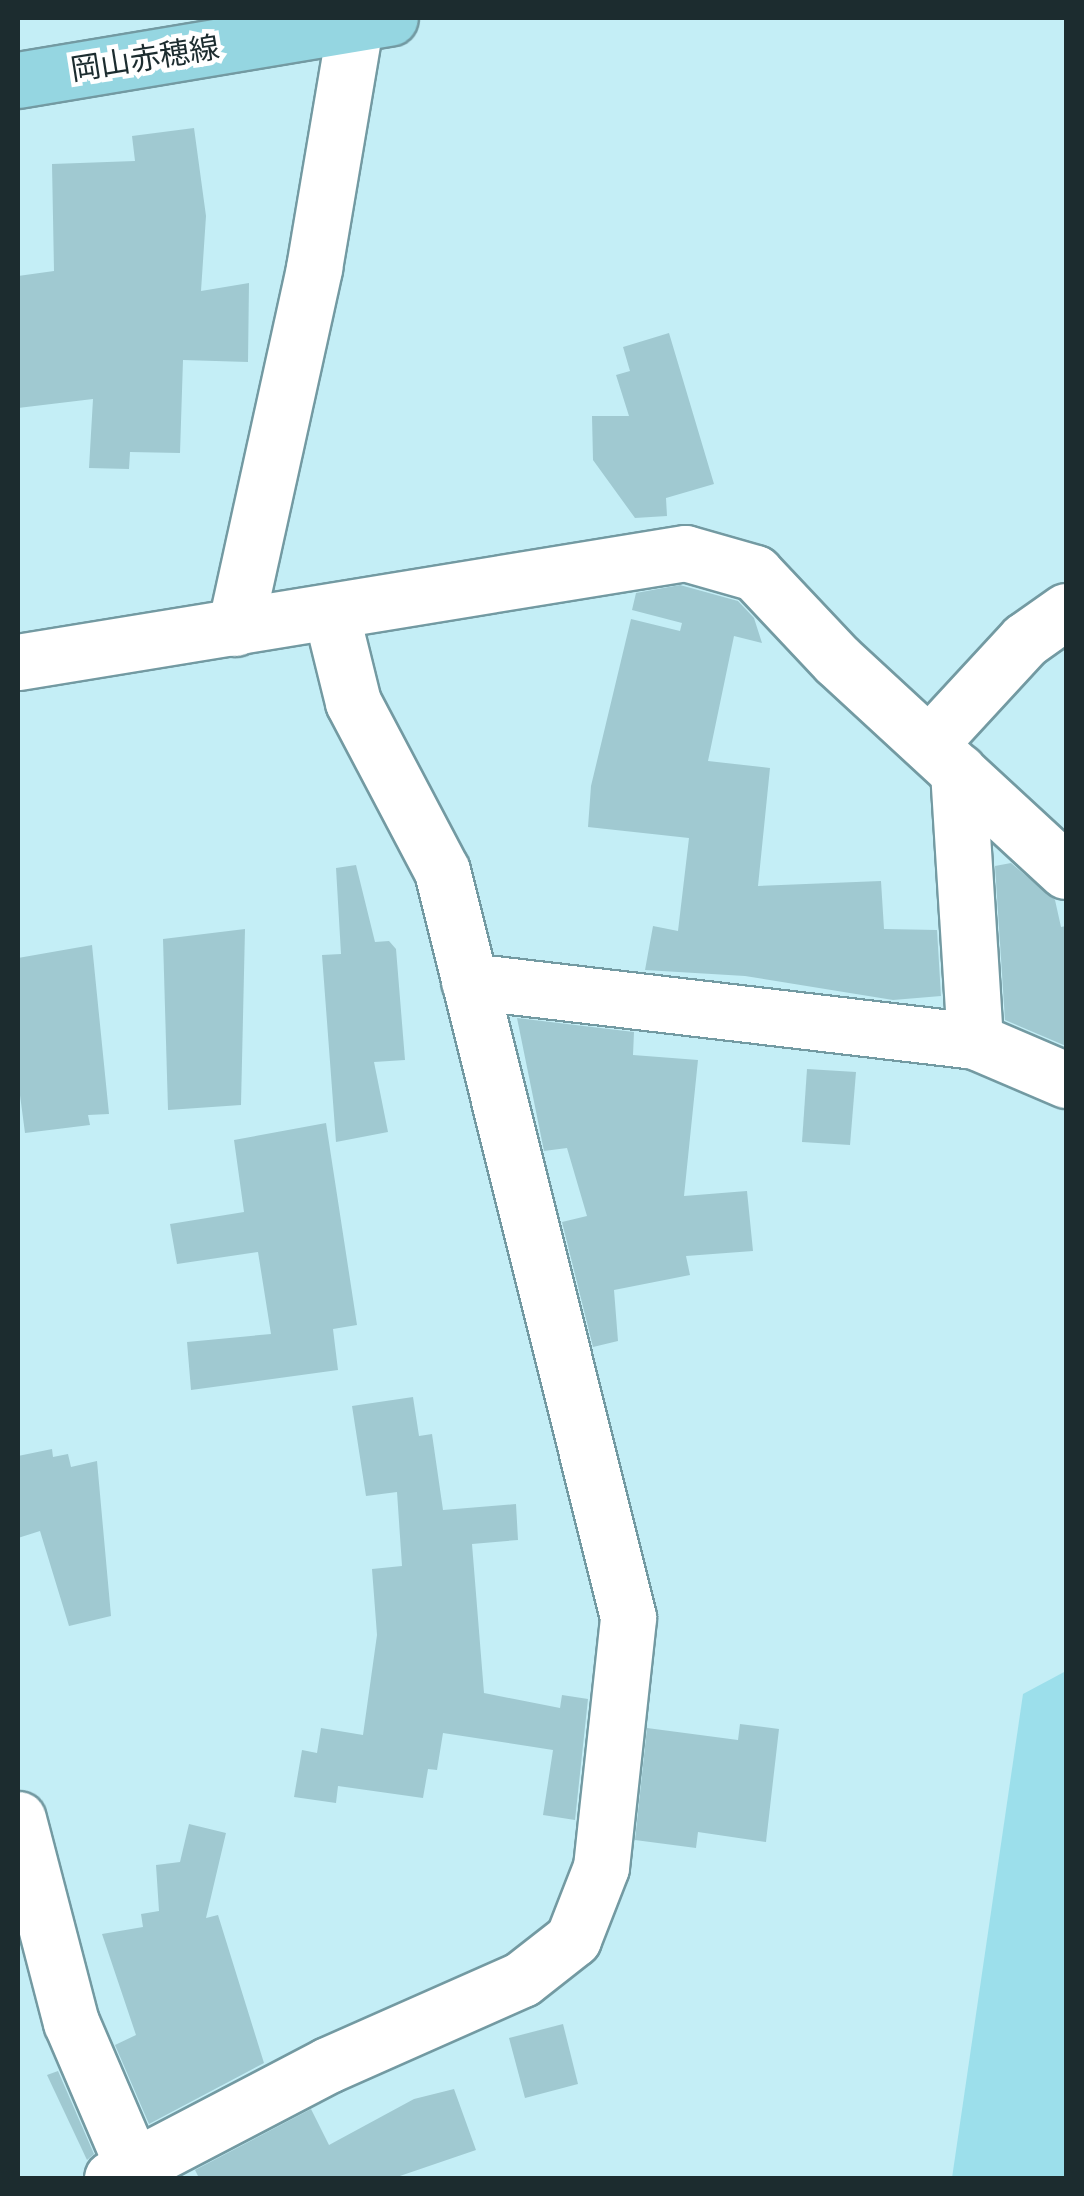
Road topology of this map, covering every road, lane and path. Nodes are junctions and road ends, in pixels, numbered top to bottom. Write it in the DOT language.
graph roads {
  1 [pos="372,21"];
  2 [pos="18,80"];
  3 [pos="1066,611"];
  4 [pos="331,614"];
  5 [pos="235,628"];
  6 [pos="18,662"];
  7 [pos="943,757"];
  8 [pos="1066,872"];
  9 [pos="469,981"];
  10 [pos="975,1040"];
  11 [pos="1066,1080"];
  12 [pos="18,1819"];
  13 [pos="128,2176"];
  1 -- 2 [label="main road, 岡山赤穂線"];
  1 -- 5 [label="street"];
  3 -- 7 [label="street"];
  4 -- 5 [label="street"];
  4 -- 7 [label="street"];
  4 -- 9 [label="street"];
  5 -- 6 [label="street"];
  7 -- 8 [label="street"];
  7 -- 10 [label="street"];
  9 -- 10 [label="street"];
  9 -- 13 [label="street"];
  10 -- 11 [label="street"];
  12 -- 13 [label="street"];
}
